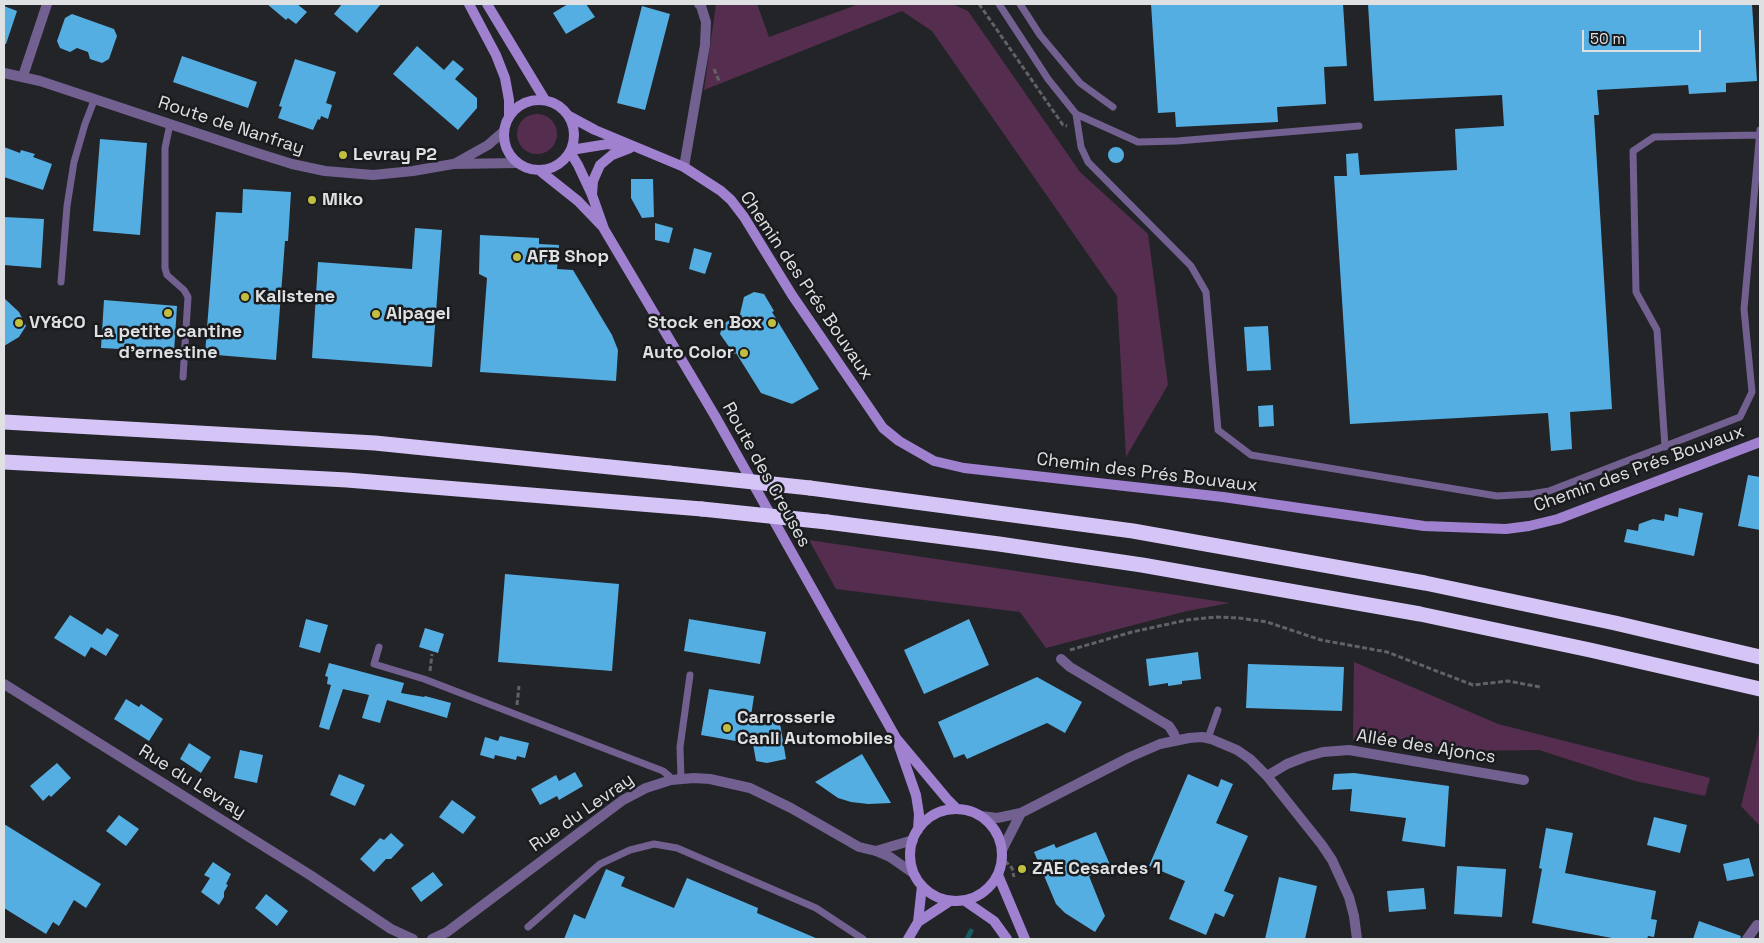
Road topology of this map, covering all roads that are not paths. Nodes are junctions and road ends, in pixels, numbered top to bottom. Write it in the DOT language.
graph roads {
  1 [pos="47,4"];
  2 [pos="469,4"];
  3 [pos="487,4"];
  4 [pos="699,4"];
  5 [pos="998,4"];
  6 [pos="1020,4"];
  7 [pos="4,73"];
  8 [pos="23,76"];
  9 [pos="95,98"];
  10 [pos="545,100"];
  11 [pos="1114,107"];
  12 [pos="1076,114"];
  13 [pos="509,116"];
  14 [pos="569,116"];
  15 [pos="170,124"];
  16 [pos="1359,126"];
  17 [pos="504,132"];
  18 [pos="1760,133"];
  19 [pos="632,148"];
  20 [pos="570,151"];
  21 [pos="470,156"];
  22 [pos="659,156"];
  23 [pos="517,163"];
  24 [pos="453,164"];
  25 [pos="477,165"];
  26 [pos="684,167"];
  27 [pos="539,170"];
  28 [pos="592,195"];
  29 [pos="604,229"];
  30 [pos="61,282"];
  31 [pos="183,377"];
  32 [pos="4,422"];
  33 [pos="1760,442"];
  34 [pos="1665,447"];
  35 [pos="4,462"];
  36 [pos="379,647"];
  37 [pos="1760,657"];
  38 [pos="1061,659"];
  39 [pos="690,675"];
  40 [pos="4,684"];
  41 [pos="1760,689"];
  42 [pos="1218,710"];
  43 [pos="896,738"];
  44 [pos="1208,738"];
  45 [pos="1176,740"];
  46 [pos="1266,776"];
  47 [pos="676,780"];
  48 [pos="1524,780"];
  49 [pos="957,809"];
  50 [pos="1021,813"];
  51 [pos="981,816"];
  52 [pos="918,830"];
  53 [pos="913,840"];
  54 [pos="1002,850"];
  55 [pos="876,851"];
  56 [pos="914,873"];
  57 [pos="998,875"];
  58 [pos="922,886"];
  59 [pos="950,901"];
  60 [pos="965,901"];
  61 [pos="918,922"];
  62 [pos="1757,925"];
  63 [pos="528,927"];
  64 [pos="413,939"];
  65 [pos="432,939"];
  66 [pos="863,939"];
  67 [pos="908,939"];
  68 [pos="1006,939"];
  69 [pos="1025,939"];
  70 [pos="1356,939"];
  71 [pos="1747,939"];
  1 -- 8 [label="street"];
  2 -- 13 [label="main road"];
  3 -- 10 [label="main road"];
  4 -- 26 [label="street"];
  5 -- 12 [label="lane"];
  6 -- 11 [label="lane"];
  7 -- 8 [label="street, Route de Nanfray"];
  8 -- 9 [label="street, Route de Nanfray"];
  9 -- 15 [label="street, Route de Nanfray"];
  9 -- 30 [label="lane"];
  10 -- 13 [label="main road"];
  10 -- 14 [label="main road"];
  12 -- 16 [label="lane"];
  12 -- 34 [label="lane"];
  13 -- 17 [label="main road"];
  14 -- 20 [label="main road"];
  14 -- 22 [label="main road"];
  15 -- 24 [label="street, Route de Nanfray"];
  15 -- 31 [label="lane"];
  17 -- 21 [label="street, Route de Nanfray"];
  17 -- 23 [label="main road"];
  18 -- 34 [label="lane"];
  18 -- 34 [label="lane"];
  19 -- 20 [label="main road"];
  19 -- 22 [label="main road"];
  19 -- 28 [label="main road"];
  20 -- 27 [label="main road"];
  20 -- 28 [label="main road, Route des Creuses"];
  21 -- 24 [label="street, Route de Nanfray"];
  21 -- 25 [label="street"];
  22 -- 26 [label="main road, Chemin des Prés Bouvaux"];
  23 -- 25 [label="street, Route de Nanfray"];
  23 -- 27 [label="main road"];
  24 -- 25 [label="street, Route de Nanfray"];
  26 -- 33 [label="main road, Chemin des Prés Bouvaux"];
  27 -- 29 [label="main road, Route des Creuses"];
  28 -- 29 [label="main road, Route des Creuses"];
  29 -- 43 [label="main road, Route des Creuses"];
  32 -- 37 [label="highway, bridge"];
  35 -- 41 [label="highway, bridge"];
  36 -- 47 [label="lane"];
  38 -- 45 [label="street"];
  39 -- 47 [label="lane"];
  40 -- 64 [label="street, Rue du Levray"];
  42 -- 44 [label="lane"];
  43 -- 49 [label="main road, Route des Creuses"];
  43 -- 52 [label="main road, Route des Creuses"];
  44 -- 45 [label="street"];
  44 -- 46 [label="street"];
  45 -- 50 [label="street"];
  46 -- 48 [label="street, Allée des Ajoncs"];
  46 -- 70 [label="street"];
  47 -- 55 [label="street, Rue du Levray"];
  47 -- 65 [label="street, Rue du Levray"];
  49 -- 51 [label="main road"];
  49 -- 52 [label="main road"];
  50 -- 51 [label="street"];
  50 -- 54 [label="street"];
  51 -- 54 [label="main road"];
  52 -- 53 [label="main road"];
  53 -- 55 [label="street"];
  53 -- 56 [label="main road"];
  54 -- 57 [label="main road"];
  55 -- 56 [label="street, Rue du Levray"];
  56 -- 58 [label="main road"];
  57 -- 60 [label="main road"];
  57 -- 69 [label="main road"];
  58 -- 59 [label="main road"];
  58 -- 61 [label="main road"];
  59 -- 60 [label="main road"];
  59 -- 61 [label="main road"];
  60 -- 68 [label="main road"];
  61 -- 67 [label="main road"];
  62 -- 71 [label="street"];
  63 -- 66 [label="lane"];
}
